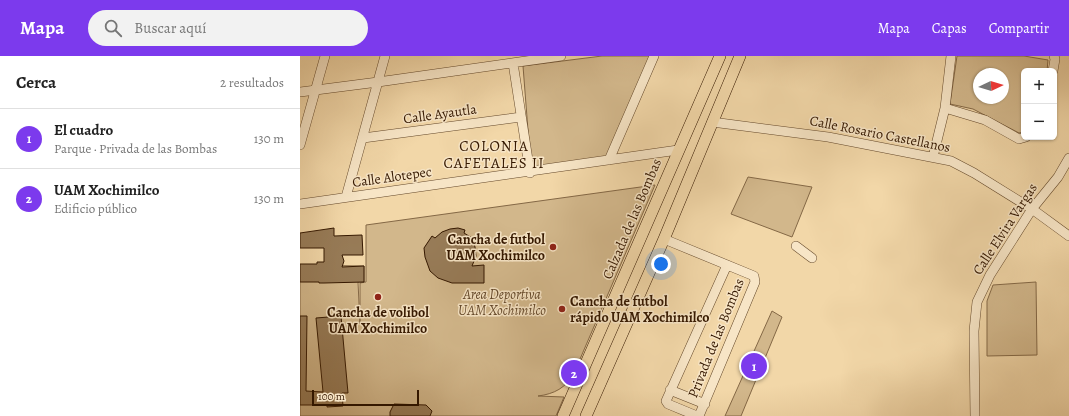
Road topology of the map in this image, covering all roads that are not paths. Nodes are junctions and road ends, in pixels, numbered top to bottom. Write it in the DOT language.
graph roads {
  1 [pos="325,56"];
  2 [pos="385,56"];
  3 [pos="561,56"];
  4 [pos="654,56"];
  5 [pos="720,56"];
  6 [pos="740,56"];
  7 [pos="951,56"];
  8 [pos="1054,56"];
  9 [pos="513,63"];
  10 [pos="1054,68"];
  11 [pos="378,82"];
  12 [pos="316,90"];
  13 [pos="300,92"];
  14 [pos="945,108"];
  15 [pos="521,117"];
  16 [pos="712,122"];
  17 [pos="363,138"];
  18 [pos="1021,138"];
  19 [pos="300,144"];
  20 [pos="678,150"];
  21 [pos="933,157"];
  22 [pos="1069,158"];
  23 [pos="609,160"];
  24 [pos="530,172"];
  25 [pos="1066,173"];
  26 [pos="346,197"];
  27 [pos="300,204"];
  28 [pos="1032,209"];
  29 [pos="1069,236"];
  30 [pos="664,239"];
  31 [pos="796,246"];
  32 [pos="812,258"];
  33 [pos="727,265"];
  34 [pos="670,390"];
  35 [pos="705,404"];
  36 [pos="563,416"];
  37 [pos="586,416"];
  38 [pos="698,416"];
  39 [pos="975,416"];
  1 -- 12 [label="street"];
  2 -- 11 [label="street"];
  3 -- 9 [label="street"];
  4 -- 23 [label="street"];
  5 -- 20 [label="main road, Calzada de las Bombas"];
  6 -- 16 [label="main road"];
  7 -- 14 [label="street"];
  8 -- 10 [label="street"];
  9 -- 11 [label="street"];
  9 -- 15 [label="street"];
  11 -- 12 [label="street"];
  11 -- 17 [label="street"];
  12 -- 13 [label="street"];
  12 -- 19 [label="street"];
  14 -- 18 [label="street"];
  14 -- 21 [label="street"];
  15 -- 17 [label="street, Calle Ayautla"];
  15 -- 24 [label="street"];
  16 -- 21 [label="street, Calle Rosario Castellanos"];
  16 -- 30 [label="main road"];
  17 -- 26 [label="street"];
  20 -- 23 [label="street, Calle Alotepec"];
  20 -- 36 [label="main road, Calzada de las Bombas"];
  21 -- 28 [label="street, Calle Rosario Castellanos"];
  22 -- 25 [label="street, Calle Elvira Vargas"];
  23 -- 24 [label="street, Calle Alotepec"];
  24 -- 26 [label="street, Calle Alotepec"];
  25 -- 28 [label="street, Calle Elvira Vargas"];
  26 -- 27 [label="street, Calle Alotepec"];
  28 -- 29 [label="street, Calle Rosario Castellanos"];
  28 -- 39 [label="street, Calle Elvira Vargas"];
  30 -- 33 [label="street, Privada de las Bombas"];
  30 -- 37 [label="main road"];
  31 -- 32 [label="street"];
  33 -- 34 [label="street, Privada de las Bombas"];
  33 -- 35 [label="street, Privada de las Bombas"];
  34 -- 35 [label="street"];
  34 -- 38 [label="street, Privada de las Bombas"];
  35 -- 38 [label="street, Privada de las Bombas"];
}
